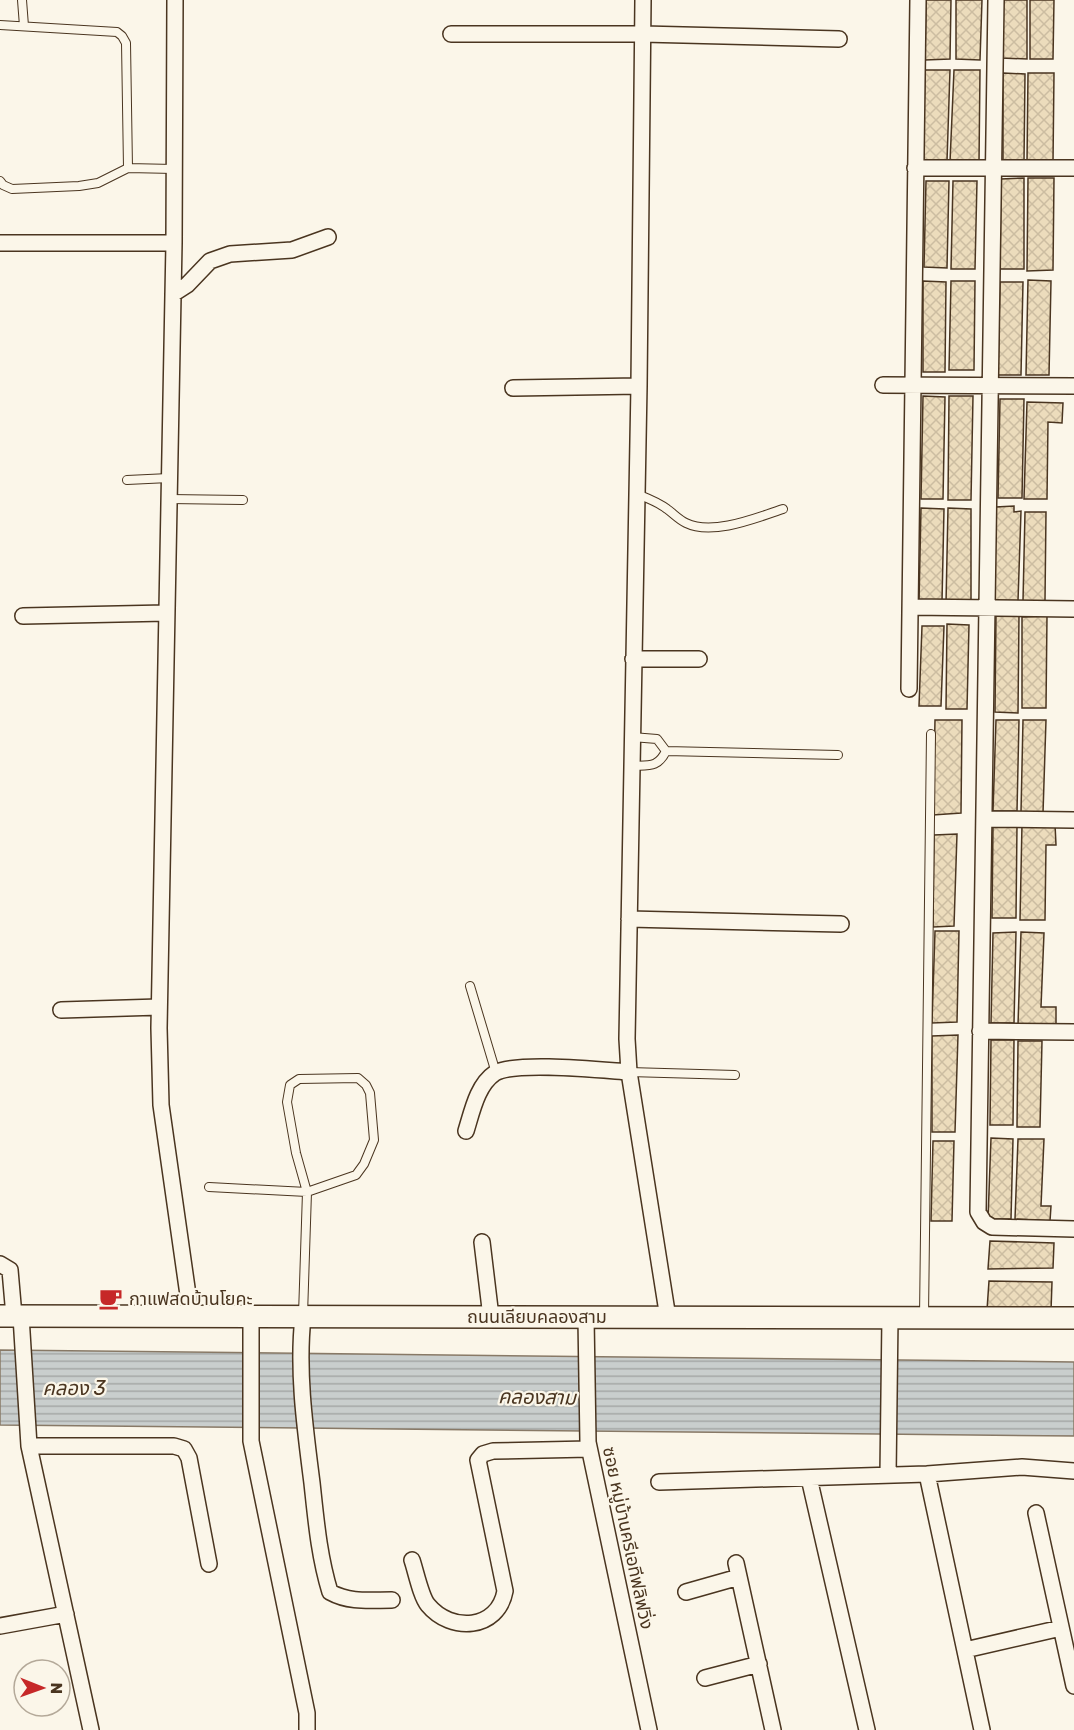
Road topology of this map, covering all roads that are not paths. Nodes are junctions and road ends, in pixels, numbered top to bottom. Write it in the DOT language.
graph roads {
  1 [pos="22,0"];
  2 [pos="175,0"];
  3 [pos="643,0"];
  4 [pos="918,0"];
  5 [pos="996,0"];
  6 [pos="0,25"];
  7 [pos="24,26"];
  8 [pos="451,34"];
  9 [pos="643,34"];
  10 [pos="839,39"];
  11 [pos="128,168"];
  12 [pos="915,168"];
  13 [pos="994,168"];
  14 [pos="1074,168"];
  15 [pos="174,169"];
  16 [pos="0,181"];
  17 [pos="328,237"];
  18 [pos="0,243"];
  19 [pos="174,243"];
  20 [pos="173,294"];
  21 [pos="883,385"];
  22 [pos="913,385"];
  23 [pos="991,385"];
  24 [pos="639,386"];
  25 [pos="1074,386"];
  26 [pos="513,388"];
  27 [pos="169,478"];
  28 [pos="127,480"];
  29 [pos="636,493"];
  30 [pos="169,499"];
  31 [pos="243,500"];
  32 [pos="783,509"];
  33 [pos="910,608"];
  34 [pos="988,608"];
  35 [pos="1074,609"];
  36 [pos="166,613"];
  37 [pos="23,616"];
  38 [pos="633,659"];
  39 [pos="699,659"];
  40 [pos="909,689"];
  41 [pos="931,734"];
  42 [pos="632,737"];
  43 [pos="666,751"];
  44 [pos="838,755"];
  45 [pos="631,766"];
  46 [pos="986,819"];
  47 [pos="1074,820"];
  48 [pos="629,919"];
  49 [pos="841,924"];
  50 [pos="470,986"];
  51 [pos="159,1007"];
  52 [pos="61,1010"];
  53 [pos="980,1031"];
  54 [pos="1074,1032"];
  55 [pos="629,1072"];
  56 [pos="496,1073"];
  57 [pos="735,1075"];
  58 [pos="466,1131"];
  59 [pos="209,1187"];
  60 [pos="307,1192"];
  61 [pos="1074,1229"];
  62 [pos="482,1242"];
  63 [pos="0,1264"];
  64 [pos="12,1316"];
  65 [pos="190,1316"];
  66 [pos="251,1317"];
  67 [pos="303,1317"];
  68 [pos="491,1317"];
  69 [pos="586,1317"];
  70 [pos="890,1317"];
  71 [pos="924,1317"];
  72 [pos="668,1318"];
  73 [pos="1074,1318"];
  74 [pos="29,1442"];
  75 [pos="588,1446"];
  76 [pos="1074,1471"];
  77 [pos="927,1474"];
  78 [pos="888,1475"];
  79 [pos="809,1478"];
  80 [pos="660,1482"];
  81 [pos="1036,1513"];
  82 [pos="412,1560"];
  83 [pos="209,1564"];
  84 [pos="686,1592"];
  85 [pos="392,1600"];
  86 [pos="66,1614"];
  87 [pos="0,1626"];
  88 [pos="1061,1628"];
  89 [pos="965,1650"];
  90 [pos="759,1664"];
  91 [pos="705,1678"];
  92 [pos="1074,1686"];
  93 [pos="91,1730"];
  94 [pos="307,1730"];
  95 [pos="649,1730"];
  96 [pos="773,1730"];
  97 [pos="867,1730"];
  98 [pos="982,1730"];
  1 -- 7 [label="lane"];
  2 -- 15 [label="street"];
  3 -- 9 [label="street"];
  4 -- 12 [label="street"];
  5 -- 13 [label="street"];
  6 -- 7 [label="lane"];
  7 -- 11 [label="lane"];
  8 -- 9 [label="street"];
  9 -- 10 [label="street"];
  9 -- 24 [label="street"];
  11 -- 15 [label="lane"];
  11 -- 16 [label="lane"];
  12 -- 13 [label="street"];
  12 -- 22 [label="street"];
  13 -- 14 [label="street"];
  13 -- 23 [label="street"];
  15 -- 19 [label="street"];
  17 -- 20 [label="street"];
  18 -- 19 [label="street"];
  19 -- 20 [label="street"];
  20 -- 27 [label="street"];
  21 -- 22 [label="street"];
  22 -- 23 [label="street"];
  22 -- 33 [label="street"];
  23 -- 25 [label="street"];
  23 -- 34 [label="street"];
  24 -- 26 [label="street"];
  24 -- 29 [label="street"];
  27 -- 28 [label="lane"];
  27 -- 30 [label="street"];
  29 -- 32 [label="lane"];
  29 -- 38 [label="street"];
  30 -- 31 [label="lane"];
  30 -- 36 [label="street"];
  33 -- 34 [label="street"];
  33 -- 40 [label="street"];
  34 -- 35 [label="street"];
  34 -- 46 [label="street"];
  36 -- 37 [label="street"];
  36 -- 51 [label="street"];
  38 -- 39 [label="street"];
  38 -- 42 [label="street"];
  41 -- 71 [label="lane"];
  42 -- 43 [label="lane"];
  42 -- 45 [label="street"];
  43 -- 44 [label="lane"];
  43 -- 45 [label="lane"];
  45 -- 48 [label="street"];
  46 -- 47 [label="street"];
  46 -- 53 [label="street"];
  48 -- 49 [label="street"];
  48 -- 55 [label="street"];
  50 -- 56 [label="lane"];
  51 -- 52 [label="street"];
  51 -- 65 [label="street"];
  53 -- 54 [label="street"];
  53 -- 61 [label="street"];
  55 -- 56 [label="street"];
  55 -- 57 [label="lane"];
  55 -- 72 [label="street"];
  56 -- 58 [label="street"];
  59 -- 60 [label="lane"];
  60 -- 60 [label="lane"];
  60 -- 67 [label="lane"];
  62 -- 68 [label="street"];
  63 -- 64 [label="street"];
  64 -- 65 [label="main road, ถนนเลียบคลองสาม"];
  64 -- 74 [label="street"];
  65 -- 66 [label="main road, ถนนเลียบคลองสาม"];
  66 -- 67 [label="main road, ถนนเลียบคลองสาม"];
  66 -- 94 [label="street"];
  67 -- 68 [label="main road, ถนนเลียบคลองสาม"];
  67 -- 85 [label="street"];
  68 -- 69 [label="main road, ถนนเลียบคลองสาม"];
  69 -- 72 [label="main road, ถนนเลียบคลองสาม"];
  69 -- 75 [label="street, ซอย หมู่บ้านครีเอทีฟลิฟวิ่ง"];
  70 -- 71 [label="main road, ถนนเลียบคลองสาม"];
  70 -- 72 [label="main road, ถนนเลียบคลองสาม"];
  70 -- 78 [label="street"];
  71 -- 73 [label="main road, ถนนเลียบคลองสาม"];
  74 -- 83 [label="street"];
  74 -- 86 [label="street"];
  75 -- 82 [label="street"];
  75 -- 95 [label="street, ซอย หมู่บ้านครีเอทีฟลิฟวิ่ง"];
  76 -- 77 [label="street"];
  77 -- 78 [label="street"];
  77 -- 89 [label="street"];
  78 -- 79 [label="street"];
  79 -- 80 [label="street"];
  79 -- 97 [label="street"];
  81 -- 88 [label="street"];
  84 -- 90 [label="street"];
  86 -- 87 [label="street"];
  86 -- 93 [label="street"];
  88 -- 89 [label="street"];
  88 -- 92 [label="street"];
  89 -- 98 [label="street"];
  90 -- 91 [label="street"];
  90 -- 96 [label="street"];
}
